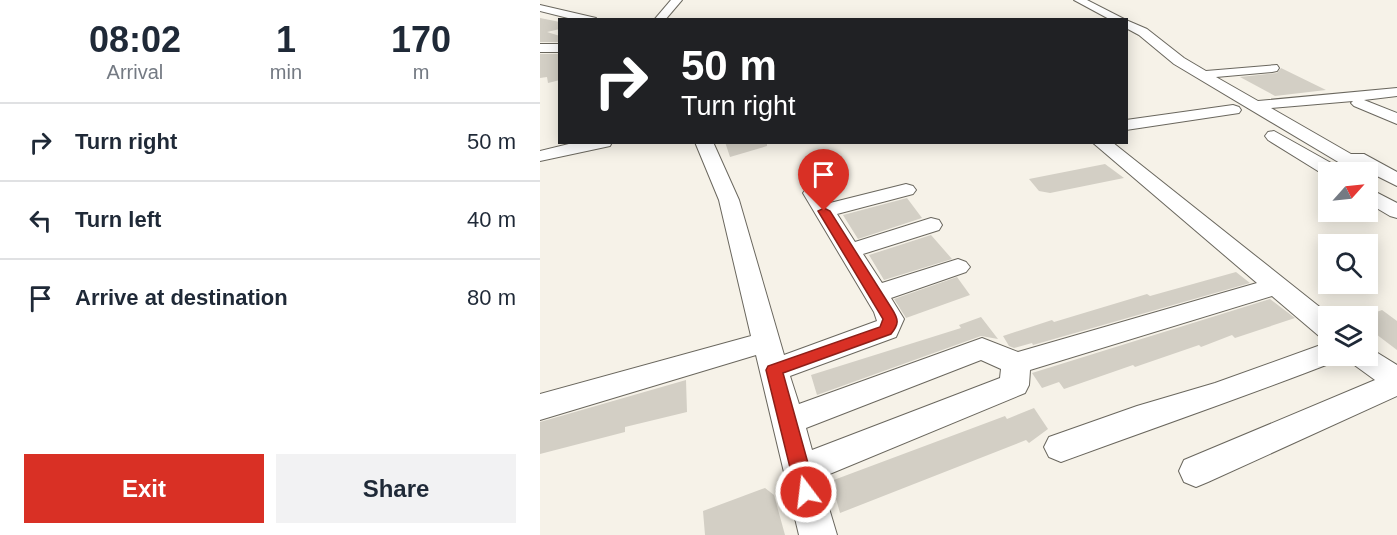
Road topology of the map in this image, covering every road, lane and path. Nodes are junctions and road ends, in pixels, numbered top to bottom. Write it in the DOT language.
graph roads {
  1 [pos="565,0"];
  2 [pos="677,0"];
  3 [pos="1068,0"];
  4 [pos="1079,0"];
  5 [pos="540,7"];
  6 [pos="584,18"];
  7 [pos="661,18"];
  8 [pos="1105,18"];
  9 [pos="1117,18"];
  10 [pos="1128,25"];
  11 [pos="1128,30"];
  12 [pos="1153,47"];
  13 [pos="540,48"];
  14 [pos="558,48"];
  15 [pos="1272,68"];
  16 [pos="1216,70"];
  17 [pos="1397,92"];
  18 [pos="1380,93"];
  19 [pos="1397,100"];
  20 [pos="1359,103"];
  21 [pos="1272,104"];
  22 [pos="1233,110"];
  23 [pos="1397,118"];
  24 [pos="1128,125"];
  25 [pos="595,144"];
  26 [pos="705,144"];
  27 [pos="1102,144"];
  28 [pos="540,156"];
  29 [pos="1338,162"];
  30 [pos="1349,162"];
  31 [pos="1318,163"];
  32 [pos="1378,179"];
  33 [pos="1397,180"];
  34 [pos="1378,187"];
  35 [pos="906,190"];
  36 [pos="1397,190"];
  37 [pos="1397,198"];
  38 [pos="1378,200"];
  39 [pos="1397,212"];
  40 [pos="931,225"];
  41 [pos="849,251"];
  42 [pos="958,267"];
  43 [pos="1276,286"];
  44 [pos="876,294"];
  45 [pos="1318,320"];
  46 [pos="766,342"];
  47 [pos="1318,357"];
  48 [pos="1016,363"];
  49 [pos="1377,366"];
  50 [pos="774,370"];
  51 [pos="1397,381"];
  52 [pos="540,407"];
  53 [pos="788,421"];
  54 [pos="1061,447"];
  55 [pos="800,470"];
  56 [pos="1196,471"];
  57 [pos="818,535"];
  1 -- 5 [label="street"];
  2 -- 7 [label="street"];
  3 -- 8 [label="street"];
  4 -- 9 [label="street"];
  5 -- 6 [label="street"];
  10 -- 12 [label="street"];
  11 -- 12 [label="street"];
  12 -- 16 [label="street"];
  12 -- 22 [label="street"];
  12 -- 29 [label="street"];
  12 -- 30 [label="street"];
  13 -- 14 [label="street"];
  15 -- 16 [label="street"];
  16 -- 21 [label="street"];
  17 -- 18 [label="street"];
  18 -- 19 [label="street"];
  18 -- 21 [label="street"];
  20 -- 23 [label="street"];
  21 -- 33 [label="street"];
  22 -- 24 [label="street"];
  22 -- 31 [label="street"];
  25 -- 28 [label="street"];
  26 -- 46 [label="street"];
  27 -- 43 [label="street"];
  32 -- 36 [label="street"];
  34 -- 37 [label="street"];
  35 -- 41 [label="street"];
  38 -- 39 [label="street"];
  40 -- 41 [label="street"];
  41 -- 44 [label="street"];
  42 -- 44 [label="street"];
  43 -- 45 [label="street"];
  43 -- 48 [label="street"];
  44 -- 50 [label="street"];
  46 -- 50 [label="street"];
  46 -- 52 [label="street"];
  47 -- 54 [label="street"];
  48 -- 53 [label="street"];
  48 -- 55 [label="street"];
  49 -- 51 [label="street"];
  50 -- 53 [label="street"];
  51 -- 56 [label="street"];
  53 -- 55 [label="street"];
  55 -- 57 [label="street"];
}
